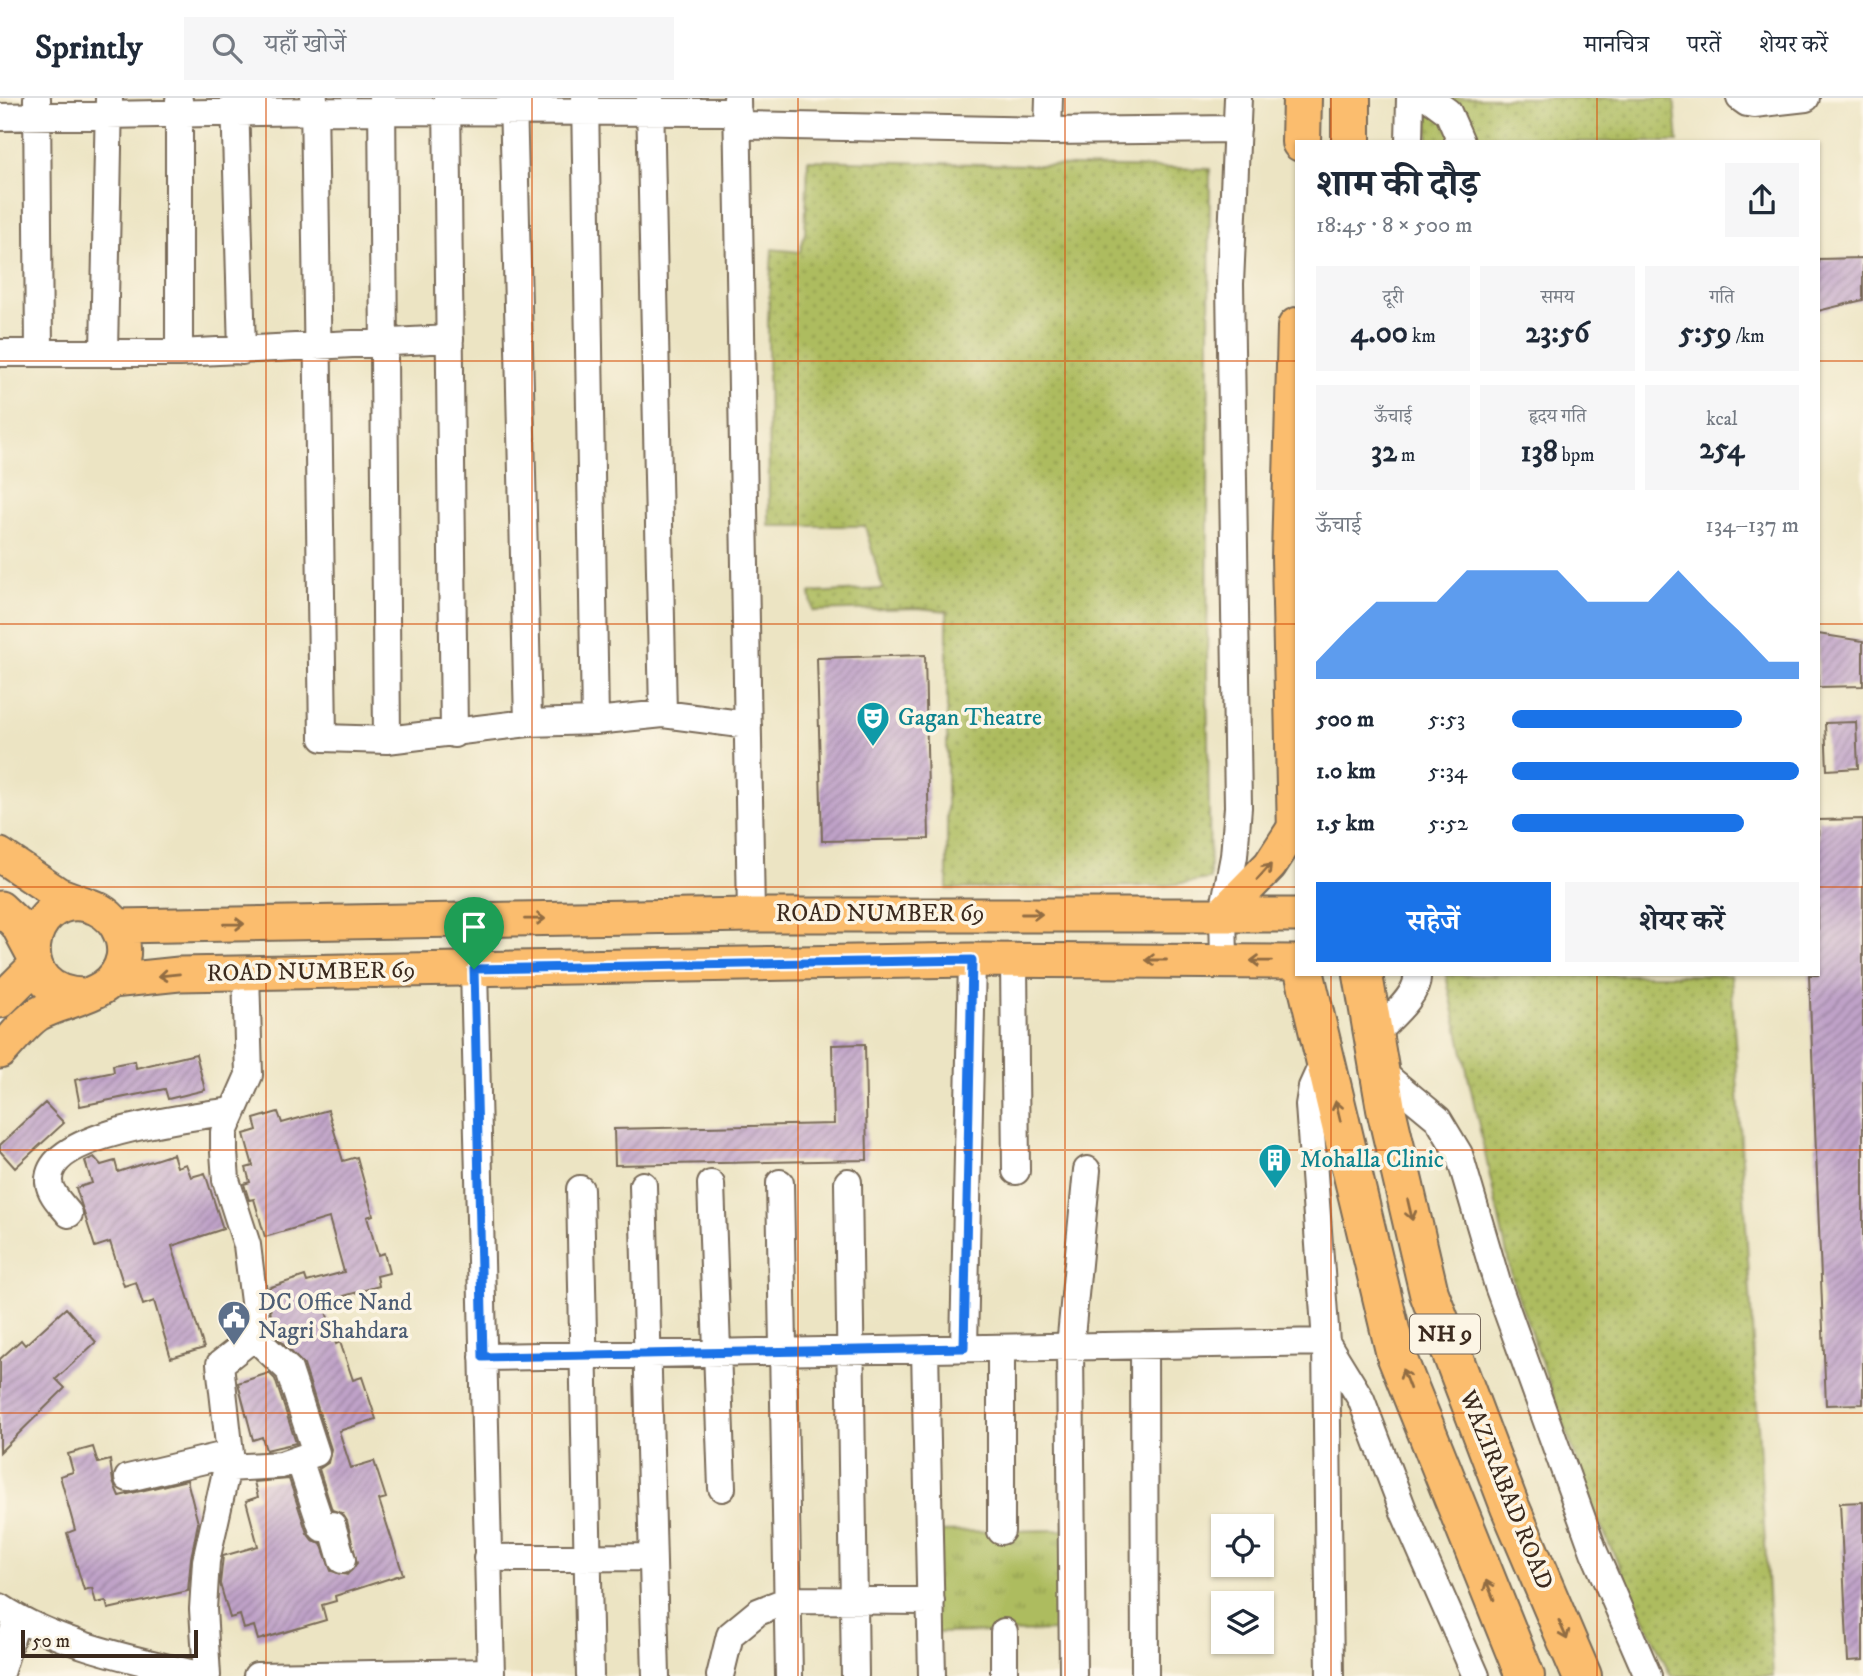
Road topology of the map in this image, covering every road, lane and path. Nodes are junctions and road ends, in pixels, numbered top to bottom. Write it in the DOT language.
graph roads {
  1 [pos="1049,98"];
  2 [pos="1238,98"];
  3 [pos="1303,98"];
  4 [pos="1351,98"];
  5 [pos="1410,98"];
  6 [pos="1429,98"];
  7 [pos="1740,98"];
  8 [pos="1806,98"];
  9 [pos="314,104"];
  10 [pos="382,105"];
  11 [pos="447,105"];
  12 [pos="513,105"];
  13 [pos="585,105"];
  14 [pos="650,105"];
  15 [pos="109,106"];
  16 [pos="235,106"];
  17 [pos="38,107"];
  18 [pos="179,107"];
  19 [pos="738,112"];
  20 [pos="0,117"];
  21 [pos="1237,129"];
  22 [pos="1048,131"];
  23 [pos="1301,140"];
  24 [pos="1351,140"];
  25 [pos="1409,140"];
  26 [pos="1460,140"];
  27 [pos="450,339"];
  28 [pos="384,343"];
  29 [pos="318,346"];
  30 [pos="242,351"];
  31 [pos="39,352"];
  32 [pos="104,352"];
  33 [pos="0,353"];
  34 [pos="179,354"];
  35 [pos="1295,404"];
  36 [pos="663,714"];
  37 [pos="595,722"];
  38 [pos="528,723"];
  39 [pos="748,726"];
  40 [pos="454,734"];
  41 [pos="387,740"];
  42 [pos="1295,771"];
  43 [pos="1295,826"];
  44 [pos="0,855"];
  45 [pos="0,908"];
  46 [pos="1223,913"];
  47 [pos="751,915"];
  48 [pos="1295,915"];
  49 [pos="107,917"];
  50 [pos="972,960"];
  51 [pos="1224,960"];
  52 [pos="1014,961"];
  53 [pos="1295,962"];
  54 [pos="474,969"];
  55 [pos="246,973"];
  56 [pos="1305,976"];
  57 [pos="1363,976"];
  58 [pos="1418,976"];
  59 [pos="16,978"];
  60 [pos="99,988"];
  61 [pos="1375,1034"];
  62 [pos="0,1052"];
  63 [pos="1326,1056"];
  64 [pos="1380,1072"];
  65 [pos="231,1111"];
  66 [pos="1087,1170"];
  67 [pos="1016,1171"];
  68 [pos="780,1182"];
  69 [pos="848,1182"];
  70 [pos="711,1184"];
  71 [pos="643,1185"];
  72 [pos="580,1189"];
  73 [pos="69,1214"];
  74 [pos="254,1337"];
  75 [pos="1326,1342"];
  76 [pos="1144,1345"];
  77 [pos="1070,1347"];
  78 [pos="964,1348"];
  79 [pos="1000,1348"];
  80 [pos="925,1349"];
  81 [pos="851,1351"];
  82 [pos="782,1352"];
  83 [pos="716,1353"];
  84 [pos="648,1355"];
  85 [pos="582,1356"];
  86 [pos="483,1357"];
  87 [pos="308,1456"];
  88 [pos="228,1461"];
  89 [pos="128,1478"];
  90 [pos="722,1488"];
  91 [pos="1001,1531"];
  92 [pos="652,1557"];
  93 [pos="586,1558"];
  94 [pos="487,1559"];
  95 [pos="342,1560"];
  96 [pos="788,1600"];
  97 [pos="853,1600"];
  98 [pos="932,1601"];
  99 [pos="9,1613"];
  100 [pos="1004,1632"];
  101 [pos="0,1673"];
  102 [pos="491,1674"];
  103 [pos="205,1676"];
  104 [pos="257,1676"];
  105 [pos="288,1676"];
  106 [pos="590,1676"];
  107 [pos="656,1676"];
  108 [pos="720,1676"];
  109 [pos="789,1676"];
  110 [pos="855,1676"];
  111 [pos="932,1676"];
  112 [pos="1004,1676"];
  113 [pos="1073,1676"];
  114 [pos="1145,1676"];
  115 [pos="1330,1676"];
  116 [pos="1476,1676"];
  117 [pos="1525,1676"];
  118 [pos="1582,1676"];
  119 [pos="1648,1676"];
  1 -- 22 [label="street"];
  2 -- 21 [label="street"];
  3 -- 23 [label="highway"];
  4 -- 24 [label="highway"];
  5 -- 25 [label="street"];
  6 -- 26 [label="street"];
  7 -- 8 [label="street"];
  9 -- 10 [label="street"];
  9 -- 16 [label="street"];
  9 -- 29 [label="street"];
  10 -- 11 [label="street"];
  10 -- 28 [label="street"];
  11 -- 12 [label="street"];
  11 -- 27 [label="street"];
  12 -- 13 [label="street"];
  12 -- 38 [label="street"];
  13 -- 14 [label="street"];
  13 -- 37 [label="street"];
  14 -- 19 [label="street"];
  14 -- 36 [label="street"];
  15 -- 17 [label="street"];
  15 -- 18 [label="street"];
  15 -- 32 [label="street"];
  16 -- 18 [label="street"];
  16 -- 30 [label="street"];
  17 -- 20 [label="street"];
  17 -- 31 [label="street"];
  18 -- 34 [label="street"];
  19 -- 22 [label="street"];
  19 -- 39 [label="street"];
  21 -- 22 [label="street"];
  21 -- 46 [label="street"];
  27 -- 28 [label="street"];
  27 -- 40 [label="street"];
  28 -- 29 [label="street"];
  28 -- 41 [label="street"];
  29 -- 30 [label="street"];
  29 -- 41 [label="street"];
  30 -- 34 [label="street"];
  31 -- 32 [label="street"];
  31 -- 33 [label="street"];
  32 -- 34 [label="street"];
  35 -- 42 [label="highway"];
  36 -- 37 [label="street"];
  36 -- 39 [label="street"];
  37 -- 38 [label="street"];
  38 -- 40 [label="street"];
  39 -- 47 [label="street"];
  40 -- 41 [label="street"];
  46 -- 43 [label="main road, one-way"];
  44 -- 49 [label="main road"];
  45 -- 59 [label="main road"];
  47 -- 46 [label="main road, ROAD NUMBER 69, one-way"];
  46 -- 48 [label="main road, ROAD NUMBER 69"];
  46 -- 51 [label="street"];
  49 -- 47 [label="main road, ROAD NUMBER 69, one-way"];
  49 -- 59 [label="main road"];
  49 -- 60 [label="main road"];
  50 -- 52 [label="main road, ROAD NUMBER 69"];
  50 -- 54 [label="main road, ROAD NUMBER 69"];
  50 -- 78 [label="street"];
  51 -- 52 [label="main road, ROAD NUMBER 69, one-way"];
  53 -- 51 [label="main road, ROAD NUMBER 69, one-way"];
  52 -- 67 [label="street"];
  54 -- 55 [label="main road, ROAD NUMBER 69"];
  54 -- 86 [label="street"];
  55 -- 60 [label="main road, ROAD NUMBER 69, one-way"];
  55 -- 65 [label="street"];
  56 -- 63 [label="highway, NH 9"];
  57 -- 61 [label="highway, WAZIRABAD ROAD / NH 9"];
  58 -- 61 [label="street"];
  59 -- 60 [label="main road"];
  60 -- 62 [label="main road"];
  61 -- 64 [label="highway, WAZIRABAD ROAD / NH 9"];
  63 -- 75 [label="street"];
  117 -- 63 [label="highway, NH 9, one-way"];
  64 -- 118 [label="highway, WAZIRABAD ROAD / NH 9, one-way"];
  64 -- 119 [label="street"];
  65 -- 73 [label="street"];
  65 -- 74 [label="street"];
  66 -- 77 [label="street"];
  68 -- 82 [label="street"];
  69 -- 81 [label="street"];
  70 -- 83 [label="street"];
  71 -- 84 [label="street"];
  72 -- 85 [label="street"];
  74 -- 87 [label="street"];
  74 -- 88 [label="street"];
  75 -- 76 [label="street"];
  75 -- 115 [label="street"];
  75 -- 116 [label="street"];
  76 -- 77 [label="street"];
  76 -- 114 [label="street"];
  77 -- 79 [label="street"];
  77 -- 113 [label="street"];
  78 -- 79 [label="street"];
  78 -- 80 [label="street"];
  79 -- 91 [label="street"];
  80 -- 81 [label="street"];
  80 -- 98 [label="street"];
  81 -- 82 [label="street"];
  81 -- 97 [label="street"];
  82 -- 83 [label="street"];
  82 -- 96 [label="street"];
  83 -- 84 [label="street"];
  83 -- 90 [label="street"];
  84 -- 85 [label="street"];
  84 -- 92 [label="street"];
  85 -- 86 [label="street"];
  85 -- 93 [label="street"];
  86 -- 94 [label="street"];
  87 -- 88 [label="street"];
  87 -- 95 [label="street"];
  88 -- 89 [label="street"];
  88 -- 103 [label="street"];
  92 -- 93 [label="street"];
  92 -- 107 [label="street"];
  93 -- 94 [label="street"];
  93 -- 106 [label="street"];
  94 -- 102 [label="street"];
  96 -- 97 [label="street"];
  96 -- 108 [label="street"];
  96 -- 109 [label="street"];
  97 -- 98 [label="street"];
  97 -- 110 [label="street"];
  98 -- 111 [label="street"];
  99 -- 101 [label="street"];
  99 -- 103 [label="street"];
  100 -- 112 [label="street"];
  102 -- 105 [label="street"];
  104 -- 105 [label="street"];
}
